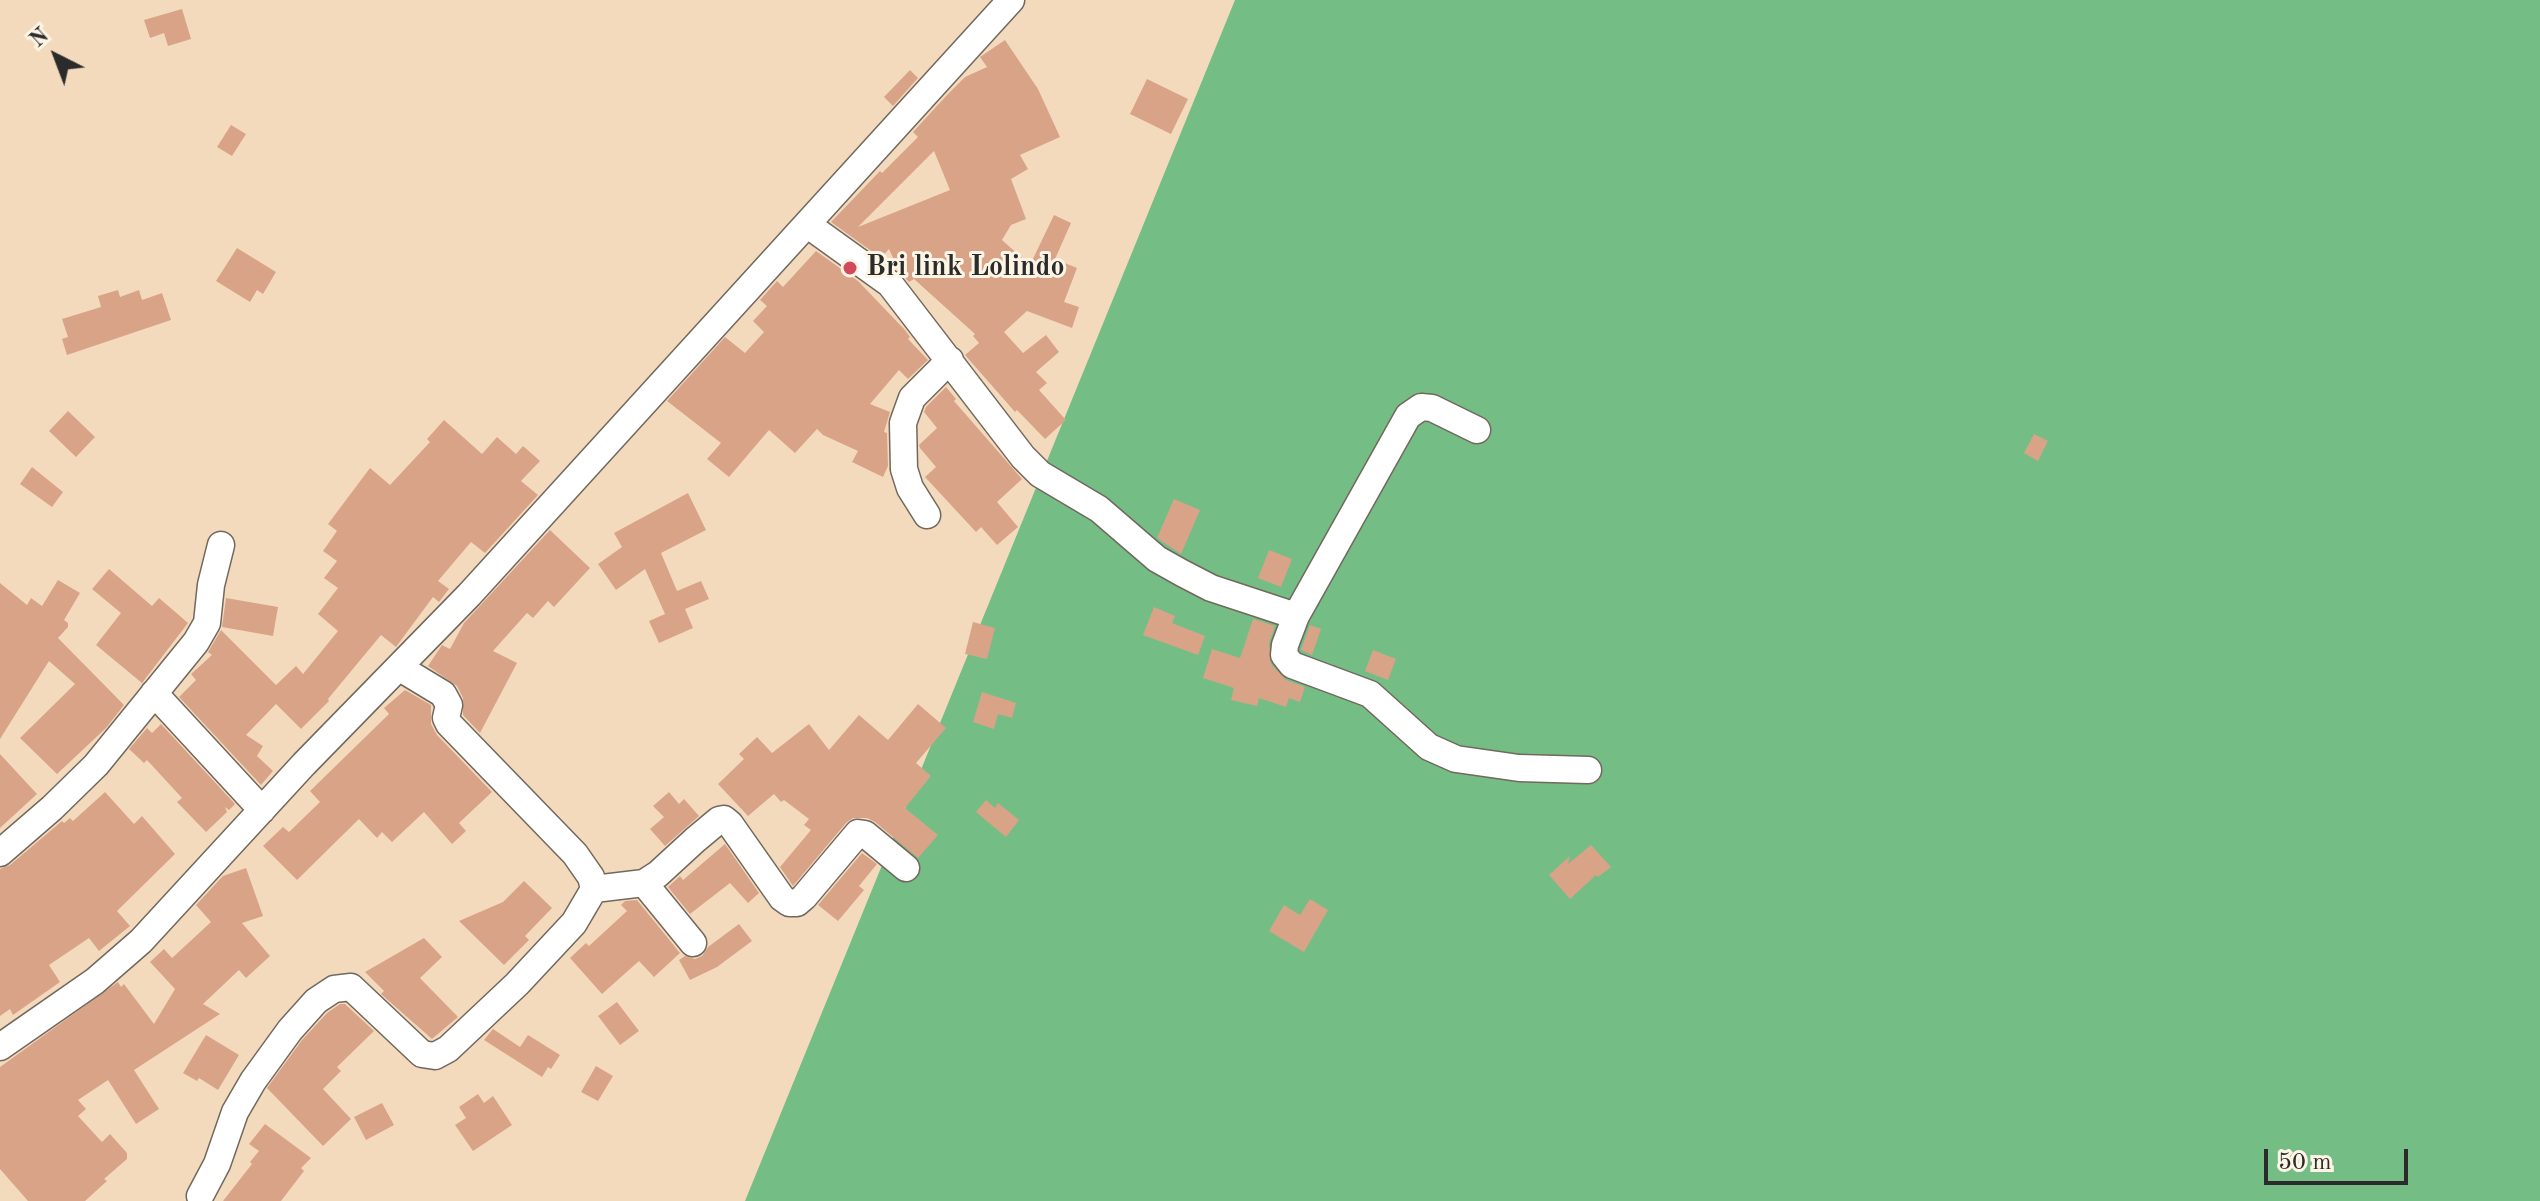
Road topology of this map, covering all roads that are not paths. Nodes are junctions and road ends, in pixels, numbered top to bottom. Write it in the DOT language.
graph roads {
  1 [pos="1011,0"];
  2 [pos="808,225"];
  3 [pos="950,360"];
  4 [pos="1477,430"];
  5 [pos="927,515"];
  6 [pos="221,545"];
  7 [pos="1296,616"];
  8 [pos="400,668"];
  9 [pos="154,693"];
  10 [pos="1588,770"];
  11 [pos="262,810"];
  12 [pos="0,853"];
  13 [pos="906,868"];
  14 [pos="644,883"];
  15 [pos="594,889"];
  16 [pos="693,943"];
  17 [pos="0,1047"];
  18 [pos="200,1196"];
  1 -- 2 [label="street"];
  2 -- 3 [label="street"];
  2 -- 8 [label="street"];
  3 -- 5 [label="street"];
  3 -- 7 [label="street"];
  4 -- 7 [label="street"];
  6 -- 9 [label="street"];
  7 -- 10 [label="street"];
  8 -- 11 [label="street"];
  8 -- 15 [label="street"];
  9 -- 11 [label="street"];
  9 -- 12 [label="street"];
  11 -- 17 [label="street"];
  13 -- 14 [label="street"];
  14 -- 15 [label="street"];
  14 -- 16 [label="street"];
  15 -- 18 [label="street"];
}
